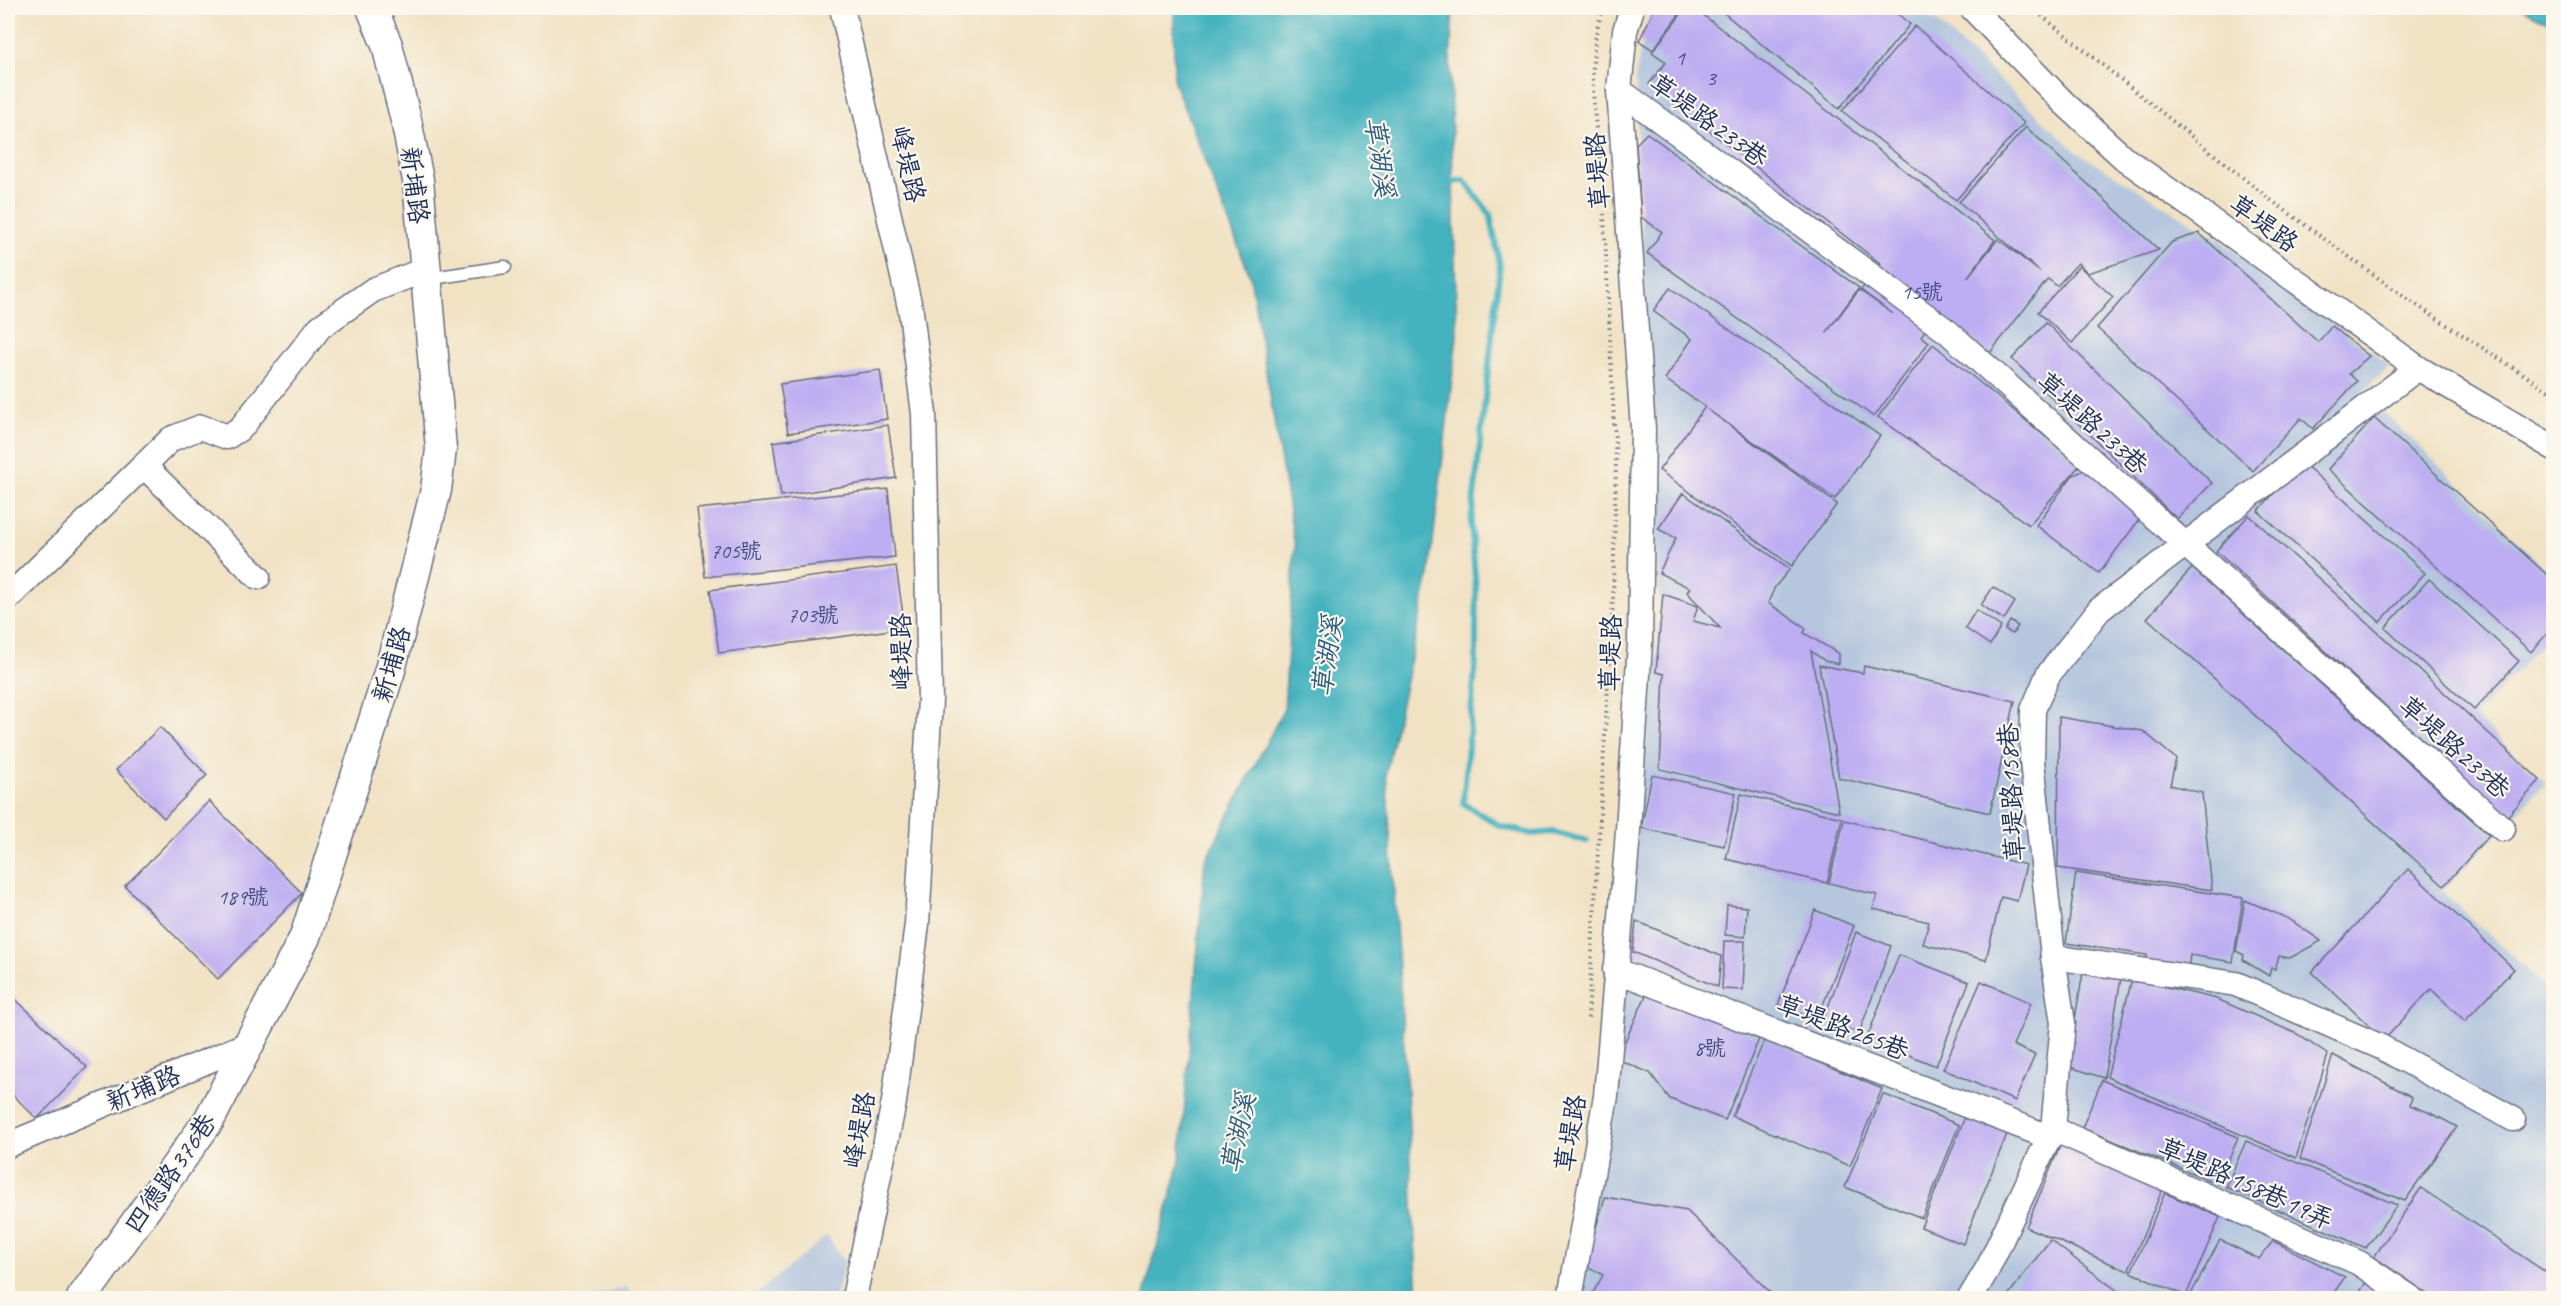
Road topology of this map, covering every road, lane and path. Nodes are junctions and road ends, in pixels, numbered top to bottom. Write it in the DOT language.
graph roads {
  1 [pos="372,8"];
  2 [pos="842,8"];
  3 [pos="1603,8"];
  4 [pos="1632,8"];
  5 [pos="1972,8"];
  6 [pos="2032,8"];
  7 [pos="1619,90"];
  8 [pos="1601,178"];
  9 [pos="1604,212"];
  10 [pos="505,267"];
  11 [pos="424,274"];
  12 [pos="2418,368"];
  13 [pos="2553,393"];
  14 [pos="2553,447"];
  15 [pos="144,466"];
  16 [pos="2186,544"];
  17 [pos="258,577"];
  18 [pos="8,598"];
  19 [pos="2503,829"];
  20 [pos="2053,957"];
  21 [pos="1615,969"];
  22 [pos="1588,1029"];
  23 [pos="250,1043"];
  24 [pos="2514,1119"];
  25 [pos="2051,1133"];
  26 [pos="8,1145"];
  27 [pos="82,1299"];
  28 [pos="854,1299"];
  29 [pos="1570,1299"];
  30 [pos="1970,1299"];
  31 [pos="2411,1299"];
  1 -- 11 [label="street, 新埔路"];
  2 -- 28 [label="street, 峰堤路"];
  3 -- 8 [label="path"];
  4 -- 7 [label="street, 草堤路"];
  5 -- 12 [label="street, 草堤路"];
  6 -- 13 [label="path"];
  7 -- 16 [label="street, 草堤路233巷"];
  7 -- 21 [label="street, 草堤路"];
  9 -- 22 [label="path"];
  10 -- 11 [label="lane"];
  11 -- 15 [label="street"];
  11 -- 23 [label="street, 新埔路"];
  12 -- 14 [label="street, 草堤路"];
  12 -- 16 [label="street, 草堤路158巷"];
  15 -- 17 [label="street"];
  15 -- 18 [label="street"];
  16 -- 19 [label="street, 草堤路233巷"];
  16 -- 20 [label="street, 草堤路158巷"];
  20 -- 24 [label="street"];
  20 -- 25 [label="street, 草堤路158巷"];
  21 -- 25 [label="street, 草堤路265巷"];
  21 -- 29 [label="street, 草堤路"];
  23 -- 26 [label="street, 新埔路"];
  23 -- 27 [label="street, 四德路376巷"];
  25 -- 30 [label="street, 草堤路158巷"];
  25 -- 31 [label="street, 草堤路158巷19弄"];
}
